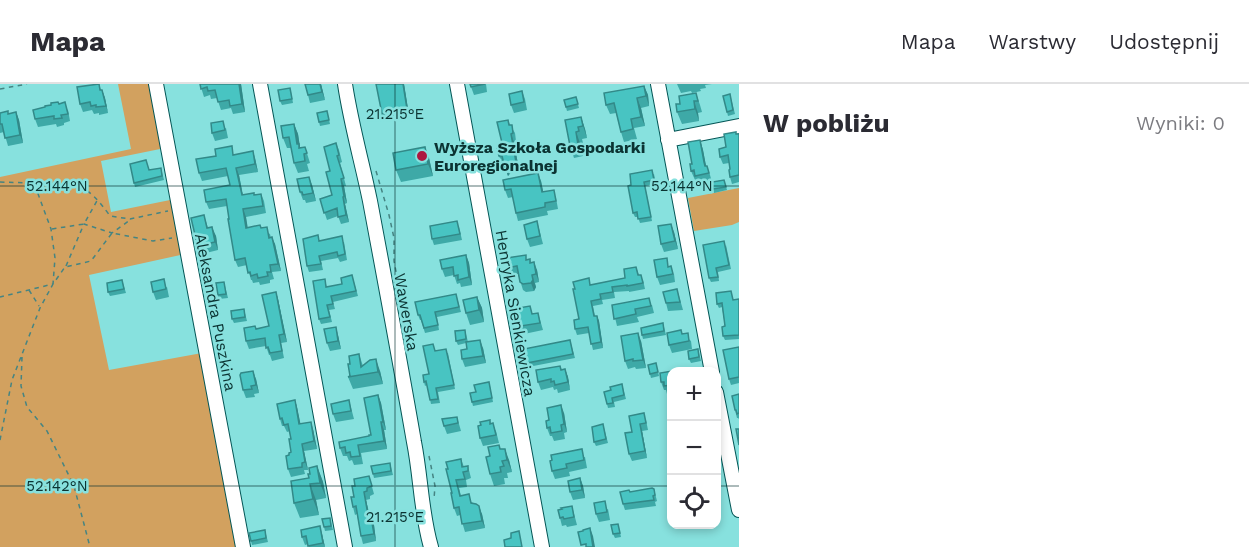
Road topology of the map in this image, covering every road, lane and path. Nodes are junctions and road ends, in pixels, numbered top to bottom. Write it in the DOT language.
graph roads {
  1 [pos="27,84"];
  2 [pos="156,84"];
  3 [pos="260,84"];
  4 [pos="345,84"];
  5 [pos="457,84"];
  6 [pos="658,84"];
  7 [pos="0,89"];
  8 [pos="739,126"];
  9 [pos="668,140"];
  10 [pos="0,182"];
  11 [pos="34,183"];
  12 [pos="98,199"];
  13 [pos="180,208"];
  14 [pos="130,219"];
  15 [pos="84,224"];
  16 [pos="51,229"];
  17 [pos="112,233"];
  18 [pos="185,235"];
  19 [pos="65,267"];
  20 [pos="53,284"];
  21 [pos="29,289"];
  22 [pos="0,297"];
  23 [pos="40,308"];
  24 [pos="22,353"];
  25 [pos="711,367"];
  26 [pos="721,409"];
  27 [pos="0,440"];
  28 [pos="735,468"];
  29 [pos="739,510"];
  30 [pos="90,547"];
  31 [pos="243,547"];
  32 [pos="345,547"];
  33 [pos="431,547"];
  34 [pos="542,547"];
  1 -- 7 [label="path"];
  2 -- 13 [label="street, Aleksandra Puszkina"];
  3 -- 32 [label="street"];
  4 -- 33 [label="street, Wawerska"];
  5 -- 34 [label="street, Henryka Sienkiewicza"];
  6 -- 9 [label="street"];
  8 -- 9 [label="street"];
  9 -- 25 [label="street"];
  10 -- 11 [label="path"];
  11 -- 12 [label="path"];
  11 -- 16 [label="path"];
  12 -- 14 [label="path"];
  12 -- 15 [label="path"];
  13 -- 14 [label="path"];
  13 -- 18 [label="street, Aleksandra Puszkina"];
  14 -- 17 [label="path"];
  15 -- 16 [label="path"];
  15 -- 17 [label="path"];
  15 -- 19 [label="path"];
  16 -- 20 [label="path"];
  17 -- 18 [label="path"];
  17 -- 19 [label="path"];
  18 -- 31 [label="street, Aleksandra Puszkina"];
  19 -- 20 [label="path"];
  20 -- 21 [label="path"];
  20 -- 23 [label="path"];
  21 -- 22 [label="path"];
  21 -- 23 [label="path"];
  23 -- 24 [label="path"];
  24 -- 27 [label="path"];
  24 -- 30 [label="path"];
  26 -- 28 [label="street"];
  28 -- 29 [label="street"];
}
